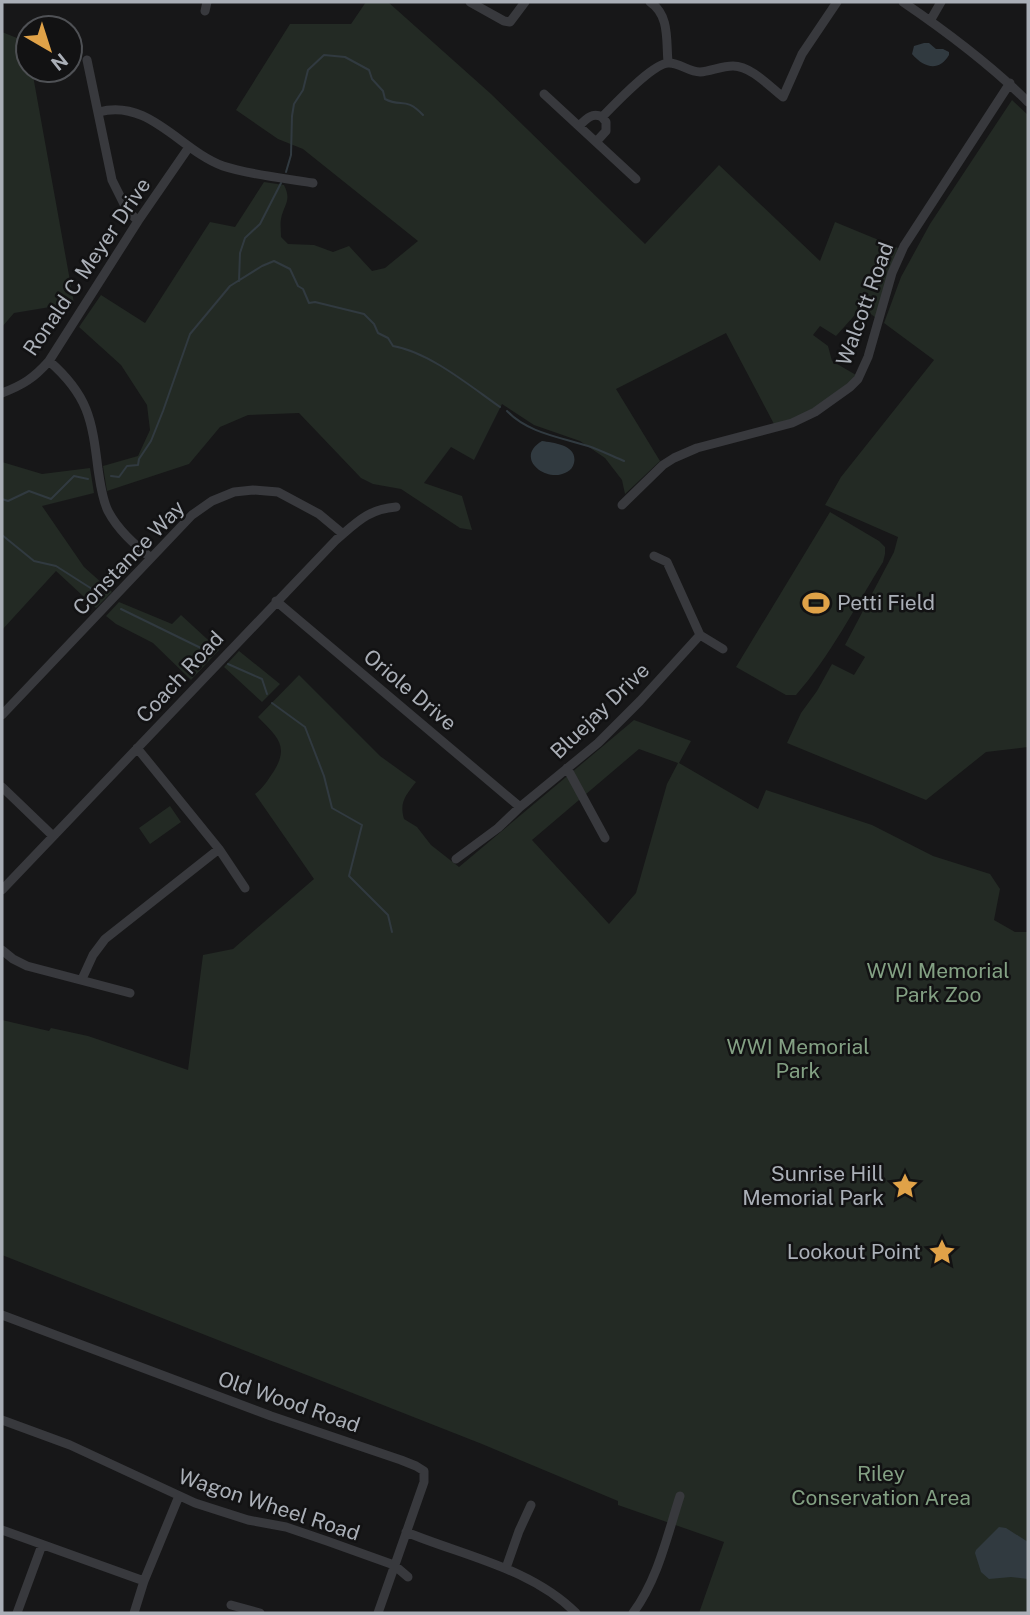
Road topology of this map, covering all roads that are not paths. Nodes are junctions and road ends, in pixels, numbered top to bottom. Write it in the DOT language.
graph roads {
  1 [pos="470,2"];
  2 [pos="525,2"];
  3 [pos="650,2"];
  4 [pos="837,2"];
  5 [pos="903,2"];
  6 [pos="940,2"];
  7 [pos="930,21"];
  8 [pos="87,60"];
  9 [pos="668,62"];
  10 [pos="1010,83"];
  11 [pos="544,94"];
  12 [pos="1028,102"];
  13 [pos="99,113"];
  14 [pos="602,117"];
  15 [pos="579,126"];
  16 [pos="596,142"];
  17 [pos="189,147"];
  18 [pos="636,179"];
  19 [pos="313,183"];
  20 [pos="138,221"];
  21 [pos="49,360"];
  22 [pos="2,393"];
  23 [pos="622,505"];
  24 [pos="396,507"];
  25 [pos="343,534"];
  26 [pos="654,556"];
  27 [pos="151,558"];
  28 [pos="276,601"];
  29 [pos="700,635"];
  30 [pos="723,649"];
  31 [pos="2,715"];
  32 [pos="137,748"];
  33 [pos="567,768"];
  34 [pos="2,787"];
  35 [pos="520,807"];
  36 [pos="53,836"];
  37 [pos="605,838"];
  38 [pos="219,849"];
  39 [pos="456,859"];
  40 [pos="245,888"];
  41 [pos="2,890"];
  42 [pos="2,950"];
  43 [pos="82,979"];
  44 [pos="130,993"];
  45 [pos="2,1315"];
  46 [pos="2,1420"];
  47 [pos="179,1496"];
  48 [pos="680,1496"];
  49 [pos="531,1505"];
  50 [pos="2,1530"];
  51 [pos="407,1532"];
  52 [pos="43,1545"];
  53 [pos="394,1565"];
  54 [pos="506,1568"];
  55 [pos="408,1577"];
  56 [pos="144,1581"];
  57 [pos="231,1605"];
  58 [pos="17,1613"];
  59 [pos="134,1613"];
  60 [pos="260,1613"];
  61 [pos="378,1613"];
  62 [pos="576,1613"];
  63 [pos="633,1613"];
  1 -- 2 [label="street"];
  3 -- 9 [label="street"];
  4 -- 9 [label="street"];
  5 -- 7 [label="street"];
  6 -- 7 [label="street"];
  7 -- 10 [label="street"];
  8 -- 13 [label="street"];
  9 -- 14 [label="street"];
  10 -- 12 [label="street"];
  10 -- 23 [label="street, Walcott Road"];
  11 -- 15 [label="street"];
  13 -- 17 [label="street"];
  13 -- 20 [label="street"];
  14 -- 15 [label="street"];
  14 -- 16 [label="street"];
  15 -- 16 [label="street"];
  16 -- 18 [label="street"];
  17 -- 19 [label="street"];
  17 -- 20 [label="street, Ronald C Meyer Drive"];
  20 -- 21 [label="street, Ronald C Meyer Drive"];
  21 -- 22 [label="street, Ronald C Meyer Drive"];
  21 -- 27 [label="street"];
  24 -- 25 [label="street, Coach Road"];
  25 -- 27 [label="street, Constance Way"];
  25 -- 28 [label="street, Coach Road"];
  26 -- 29 [label="street"];
  27 -- 31 [label="street, Constance Way"];
  28 -- 32 [label="street, Coach Road"];
  28 -- 35 [label="street, Oriole Drive"];
  29 -- 30 [label="street"];
  29 -- 33 [label="street, Bluejay Drive"];
  32 -- 36 [label="street, Coach Road"];
  32 -- 38 [label="street"];
  33 -- 35 [label="street, Bluejay Drive"];
  33 -- 37 [label="street"];
  34 -- 36 [label="street"];
  35 -- 39 [label="street, Bluejay Drive"];
  36 -- 41 [label="street, Coach Road"];
  38 -- 40 [label="street"];
  38 -- 43 [label="street"];
  42 -- 43 [label="street"];
  43 -- 44 [label="street"];
  45 -- 51 [label="street, Old Wood Road"];
  46 -- 47 [label="street, Wagon Wheel Road"];
  47 -- 53 [label="street, Wagon Wheel Road"];
  47 -- 56 [label="street"];
  48 -- 63 [label="street"];
  49 -- 54 [label="street"];
  50 -- 52 [label="street"];
  51 -- 53 [label="street, Old Wood Road"];
  51 -- 54 [label="street"];
  52 -- 56 [label="street"];
  52 -- 58 [label="street"];
  53 -- 55 [label="street, Wagon Wheel Road"];
  53 -- 61 [label="street, Old Wood Road"];
  54 -- 62 [label="street"];
  56 -- 59 [label="street"];
  57 -- 60 [label="street"];
}
